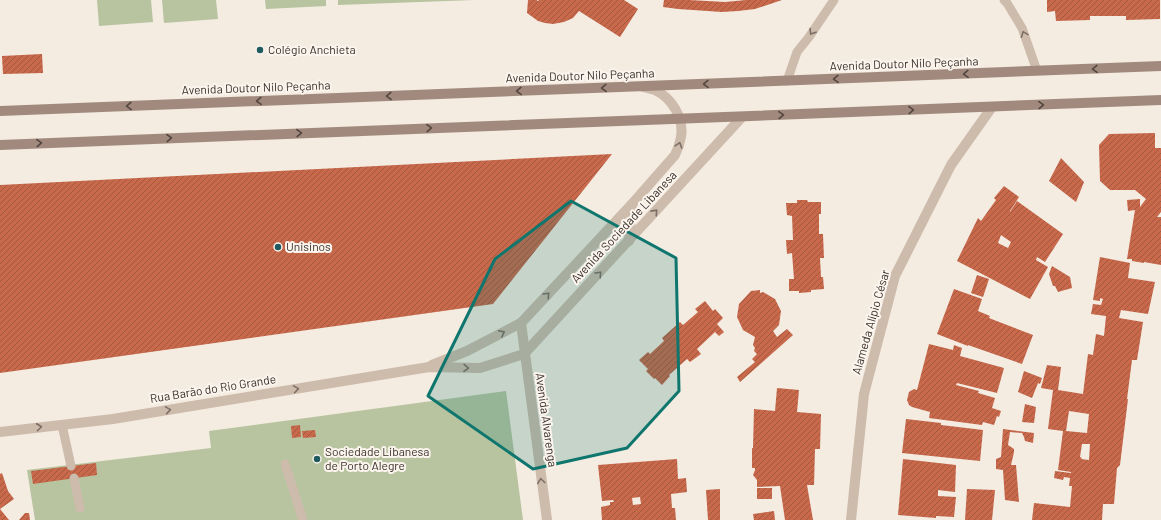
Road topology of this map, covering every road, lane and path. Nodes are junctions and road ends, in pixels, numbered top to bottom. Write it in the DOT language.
graph roads {
  1 [pos="834,0"];
  2 [pos="1004,0"];
  3 [pos="1161,66"];
  4 [pos="1037,71"];
  5 [pos="787,81"];
  6 [pos="643,87"];
  7 [pos="1161,100"];
  8 [pos="992,107"];
  9 [pos="0,111"];
  10 [pos="742,117"];
  11 [pos="679,119"];
  12 [pos="0,145"];
  13 [pos="632,204"];
  14 [pos="629,241"];
  15 [pos="521,323"];
  16 [pos="524,354"];
  17 [pos="429,367"];
  18 [pos="62,425"];
  19 [pos="0,432"];
  20 [pos="285,464"];
  21 [pos="71,466"];
  22 [pos="74,478"];
  23 [pos="80,508"];
  24 [pos="303,520"];
  25 [pos="547,520"];
  26 [pos="851,520"];
  1 -- 5 [label="lane, one-way"];
  4 -- 2 [label="lane, one-way"];
  3 -- 4 [label="main road, Avenida Doutor Nilo Peçanha, one-way"];
  4 -- 5 [label="main road, Avenida Doutor Nilo Peçanha, one-way"];
  5 -- 6 [label="main road, Avenida Doutor Nilo Peçanha, one-way"];
  6 -- 9 [label="main road, Avenida Doutor Nilo Peçanha, one-way"];
  6 -- 11 [label="street, Avenida Sociedade Libanesa"];
  8 -- 7 [label="main road, one-way"];
  10 -- 8 [label="main road, one-way"];
  8 -- 26 [label="street, Alameda Alípio César"];
  10 -- 11 [label="main road"];
  14 -- 10 [label="street, Avenida Sociedade Libanesa, one-way"];
  12 -- 11 [label="main road, one-way"];
  13 -- 11 [label="street, Avenida Sociedade Libanesa, one-way"];
  13 -- 14 [label="street"];
  15 -- 13 [label="street, Avenida Sociedade Libanesa, one-way"];
  16 -- 14 [label="street, Avenida Sociedade Libanesa, one-way"];
  15 -- 16 [label="street, Avenida Alvarenga"];
  17 -- 15 [label="street, Rua Barão do Rio Grande, one-way"];
  17 -- 16 [label="street, Rua Barão do Rio Grande, one-way"];
  25 -- 16 [label="street, Avenida Alvarenga, one-way"];
  18 -- 17 [label="street, Rua Barão do Rio Grande, one-way"];
  19 -- 18 [label="street, Rua Barão do Rio Grande, one-way"];
  18 -- 21 [label="lane"];
  20 -- 24 [label="lane"];
  22 -- 23 [label="lane"];
}
